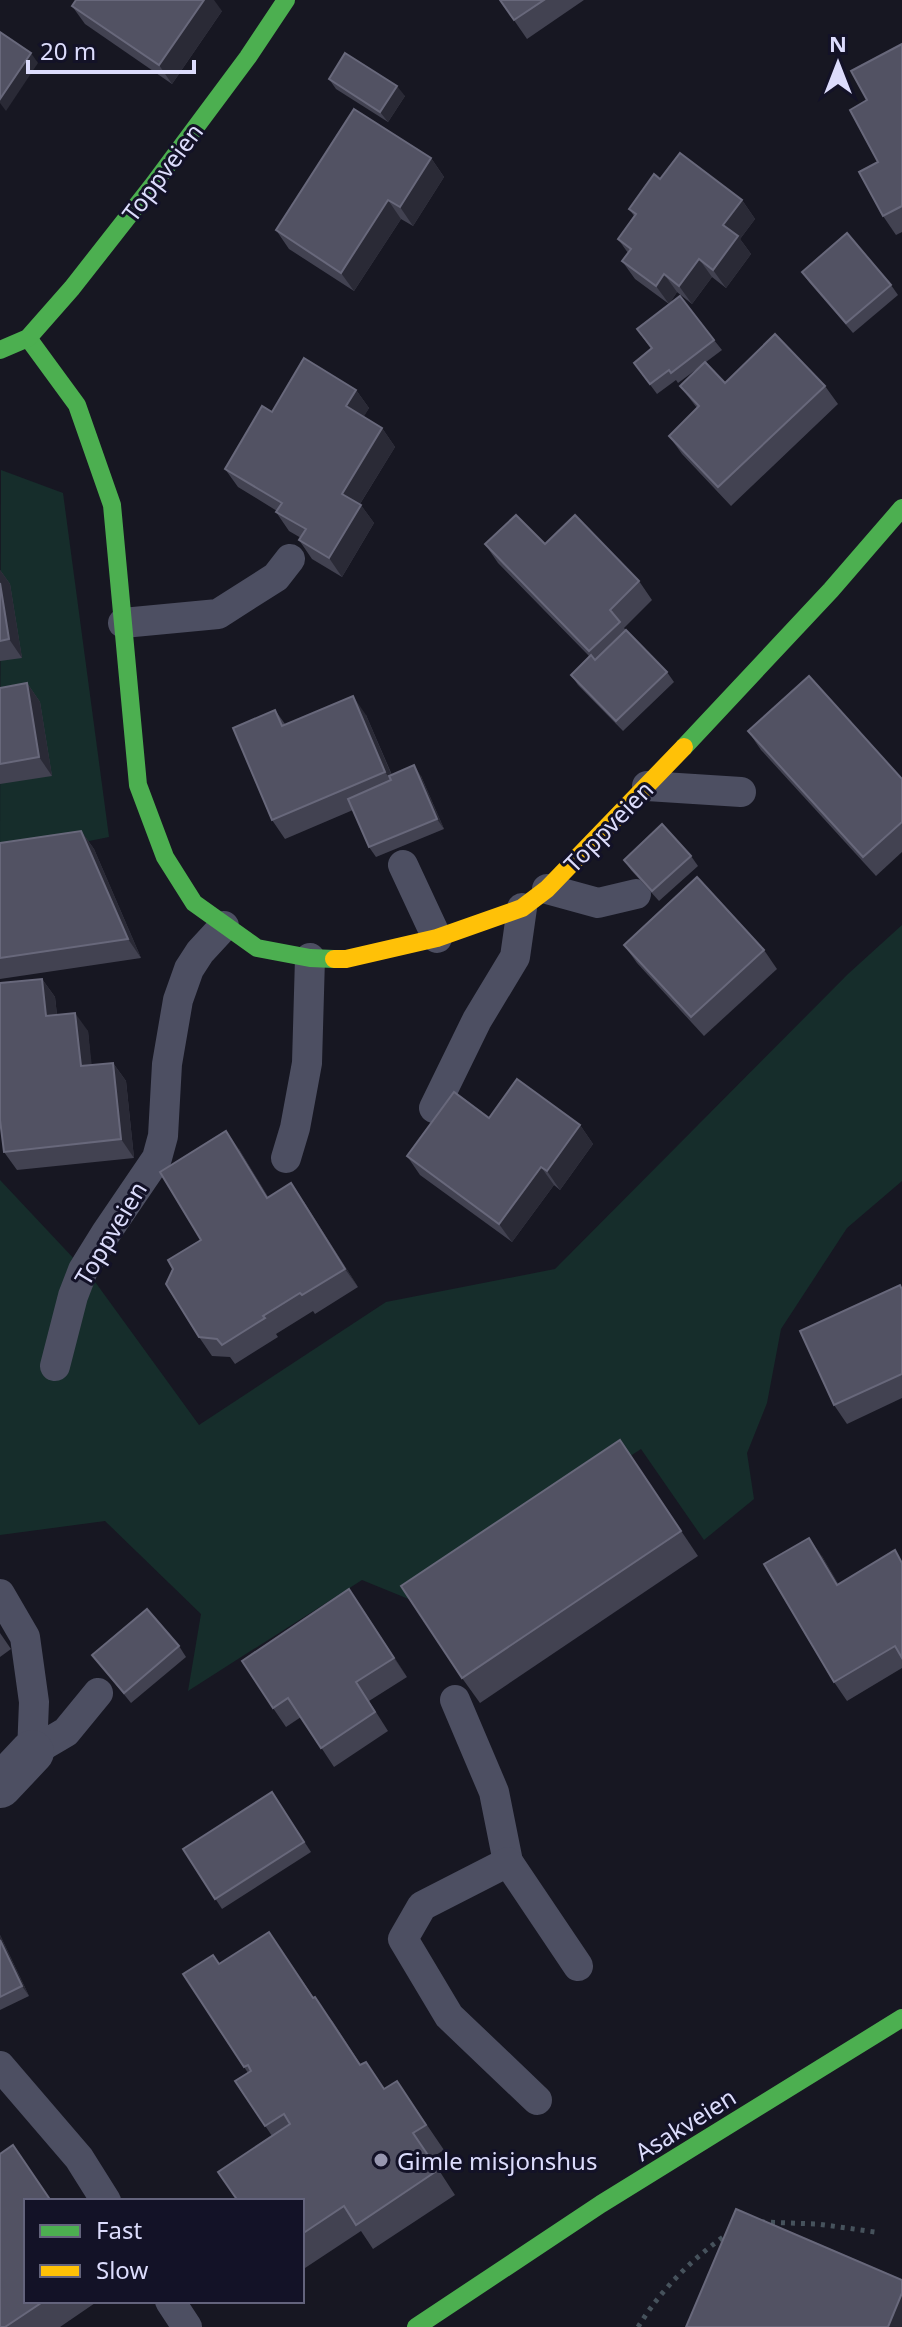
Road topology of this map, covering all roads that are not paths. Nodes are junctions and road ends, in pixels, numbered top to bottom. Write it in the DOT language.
graph roads {
  1 [pos="286,0"];
  2 [pos="28,338"];
  3 [pos="0,350"];
  4 [pos="902,508"];
  5 [pos="290,559"];
  6 [pos="123,623"];
  7 [pos="647,786"];
  8 [pos="741,792"];
  9 [pos="403,865"];
  10 [pos="547,889"];
  11 [pos="636,894"];
  12 [pos="522,908"];
  13 [pos="224,926"];
  14 [pos="437,938"];
  15 [pos="310,958"];
  16 [pos="434,1108"];
  17 [pos="286,1158"];
  18 [pos="55,1366"];
  19 [pos="0,1594"];
  20 [pos="98,1693"];
  21 [pos="455,1700"];
  22 [pos="32,1752"];
  23 [pos="0,1786"];
  24 [pos="508,1862"];
  25 [pos="578,1966"];
  26 [pos="902,2018"];
  27 [pos="0,2066"];
  28 [pos="537,2100"];
  29 [pos="105,2199"];
  30 [pos="171,2303"];
  31 [pos="187,2327"];
  32 [pos="416,2327"];
  1 -- 2 [label="street, Toppveien"];
  2 -- 3 [label="street, Toppveien"];
  2 -- 6 [label="street, Toppveien"];
  4 -- 7 [label="street, Toppveien"];
  5 -- 6 [label="lane"];
  6 -- 13 [label="street, Toppveien"];
  7 -- 8 [label="lane"];
  7 -- 10 [label="street, Toppveien"];
  9 -- 14 [label="lane"];
  10 -- 11 [label="lane"];
  10 -- 12 [label="street, Toppveien"];
  12 -- 14 [label="street, Toppveien"];
  12 -- 16 [label="lane"];
  13 -- 15 [label="street, Toppveien"];
  13 -- 18 [label="lane, Toppveien"];
  14 -- 15 [label="street, Toppveien"];
  15 -- 17 [label="lane"];
  19 -- 22 [label="lane"];
  20 -- 22 [label="lane"];
  21 -- 24 [label="lane"];
  22 -- 23 [label="street"];
  24 -- 25 [label="lane"];
  24 -- 28 [label="lane"];
  26 -- 32 [label="street, Asakveien"];
  27 -- 29 [label="lane"];
  30 -- 31 [label="lane"];
}
